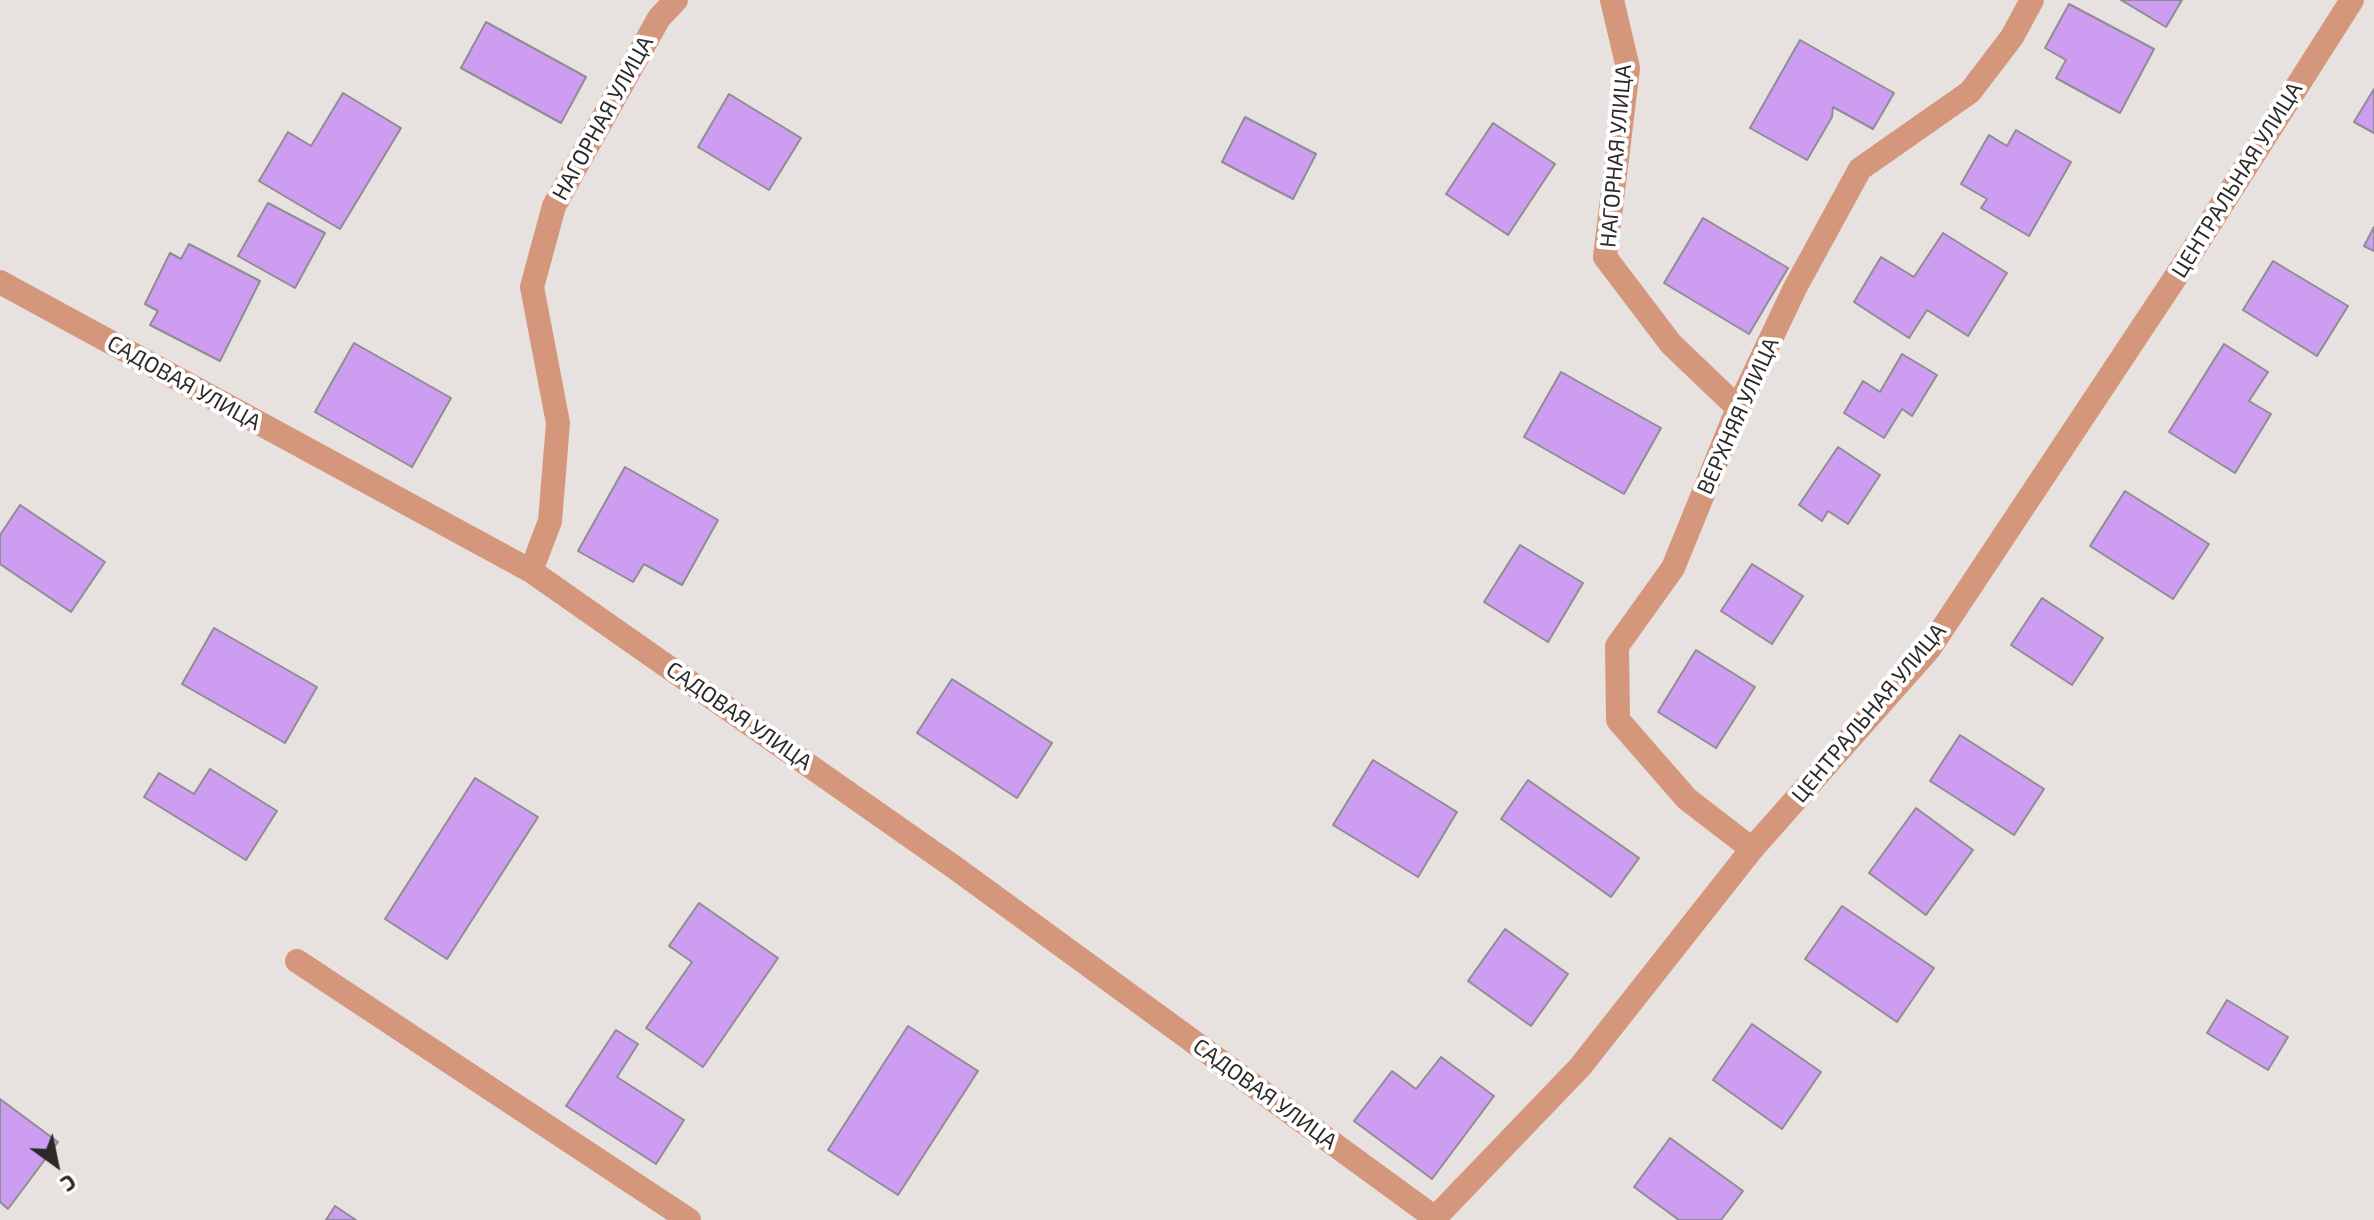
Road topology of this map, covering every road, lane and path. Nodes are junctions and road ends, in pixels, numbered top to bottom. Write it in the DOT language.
graph roads {
  1 [pos="676,0"];
  2 [pos="1612,0"];
  3 [pos="2032,0"];
  4 [pos="2352,0"];
  5 [pos="0,282"];
  6 [pos="1738,408"];
  7 [pos="531,571"];
  8 [pos="1752,849"];
  9 [pos="297,961"];
  10 [pos="1434,1219"];
  11 [pos="689,1220"];
  1 -- 7 [label="street, НАГОРНАЯ УЛИЦА"];
  2 -- 6 [label="street, НАГОРНАЯ УЛИЦА"];
  3 -- 6 [label="street, ВЕРХНЯЯ УЛИЦА"];
  4 -- 8 [label="street, ЦЕНТРАЛЬНАЯ УЛИЦА"];
  5 -- 7 [label="street, САДОВАЯ УЛИЦА"];
  6 -- 8 [label="street, ВЕРХНЯЯ УЛИЦА"];
  7 -- 10 [label="street, САДОВАЯ УЛИЦА"];
  8 -- 10 [label="street, ЦЕНТРАЛЬНАЯ УЛИЦА"];
  9 -- 11 [label="street"];
}
